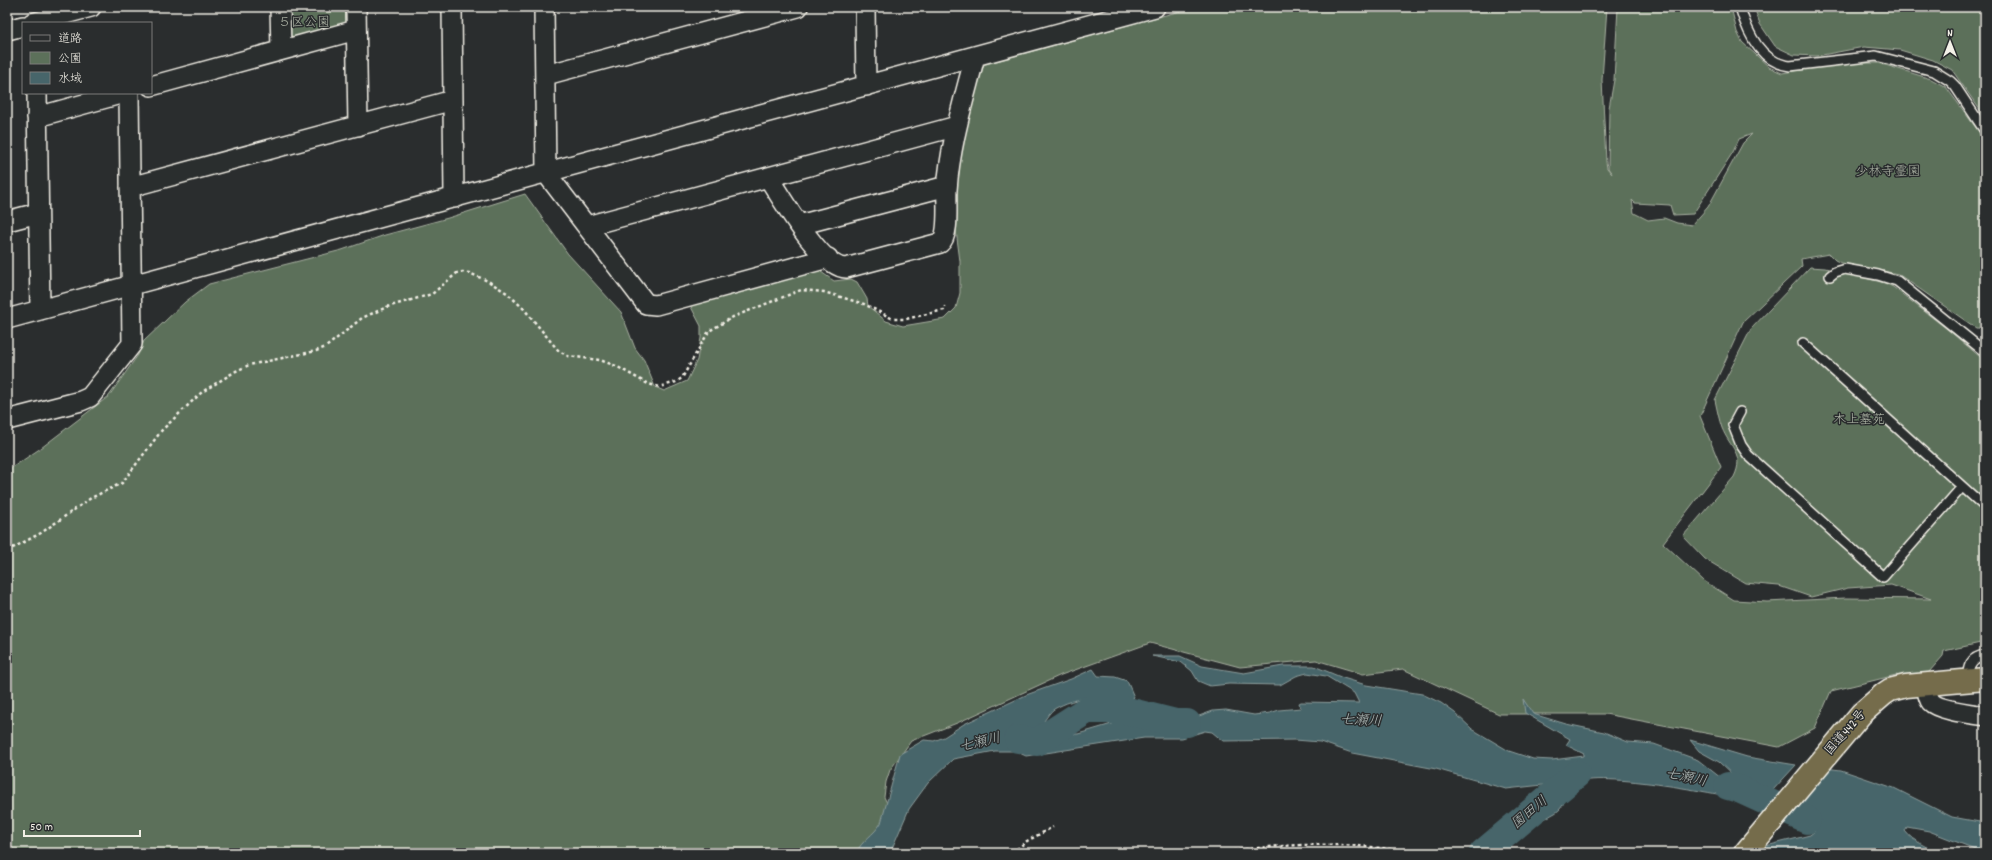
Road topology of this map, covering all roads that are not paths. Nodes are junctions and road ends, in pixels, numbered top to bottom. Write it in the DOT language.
graph roads {
  1 [pos="91,7"];
  2 [pos="280,7"];
  3 [pos="356,7"];
  4 [pos="452,7"];
  5 [pos="544,7"];
  6 [pos="798,7"];
  7 [pos="865,7"];
  8 [pos="1155,7"];
  9 [pos="1740,7"];
  10 [pos="776,10"];
  11 [pos="33,20"];
  12 [pos="22,24"];
  13 [pos="7,30"];
  14 [pos="356,30"];
  15 [pos="281,50"];
  16 [pos="975,56"];
  17 [pos="546,75"];
  18 [pos="152,86"];
  19 [pos="866,86"];
  20 [pos="37,94"];
  21 [pos="120,94"];
  22 [pos="129,94"];
  23 [pos="453,100"];
  24 [pos="37,117"];
  25 [pos="358,126"];
  26 [pos="957,126"];
  27 [pos="1985,131"];
  28 [pos="546,173"];
  29 [pos="768,177"];
  30 [pos="947,186"];
  31 [pos="130,187"];
  32 [pos="454,198"];
  33 [pos="38,213"];
  34 [pos="7,221"];
  35 [pos="799,225"];
  36 [pos="587,226"];
  37 [pos="828,258"];
  38 [pos="1830,276"];
  39 [pos="132,285"];
  40 [pos="40,310"];
  41 [pos="7,319"];
  42 [pos="1803,343"];
  43 [pos="1983,346"];
  44 [pos="1740,412"];
  45 [pos="7,420"];
  46 [pos="1962,486"];
  47 [pos="1985,507"];
  48 [pos="1985,655"];
  49 [pos="1976,680"];
  50 [pos="1926,684"];
  51 [pos="1985,716"];
  52 [pos="1745,853"];
  1 -- 11 [label="street"];
  2 -- 15 [label="street"];
  3 -- 14 [label="street"];
  4 -- 23 [label="street"];
  5 -- 17 [label="street"];
  6 -- 10 [label="street"];
  7 -- 19 [label="street"];
  8 -- 16 [label="street"];
  9 -- 27 [label="lane"];
  10 -- 17 [label="street"];
  12 -- 13 [label="street"];
  14 -- 15 [label="street"];
  14 -- 25 [label="street"];
  15 -- 18 [label="street"];
  16 -- 19 [label="street"];
  16 -- 26 [label="street"];
  17 -- 28 [label="street"];
  19 -- 28 [label="street"];
  20 -- 24 [label="street"];
  21 -- 24 [label="street"];
  22 -- 31 [label="street"];
  23 -- 25 [label="street"];
  23 -- 32 [label="street"];
  24 -- 33 [label="street"];
  25 -- 31 [label="street"];
  26 -- 29 [label="street"];
  26 -- 30 [label="street"];
  28 -- 32 [label="street"];
  28 -- 36 [label="street"];
  29 -- 35 [label="street"];
  29 -- 36 [label="street"];
  30 -- 35 [label="street"];
  30 -- 37 [label="street"];
  31 -- 39 [label="street"];
  32 -- 39 [label="street"];
  33 -- 34 [label="street"];
  33 -- 40 [label="street"];
  35 -- 37 [label="street"];
  36 -- 37 [label="street"];
  38 -- 43 [label="lane"];
  39 -- 40 [label="street"];
  39 -- 45 [label="street"];
  40 -- 41 [label="street"];
  42 -- 46 [label="lane"];
  44 -- 46 [label="lane"];
  46 -- 47 [label="lane"];
  48 -- 49 [label="lane"];
  49 -- 50 [label="highway, 国道442号"];
  50 -- 51 [label="street"];
  50 -- 52 [label="highway, 国道442号"];
}
